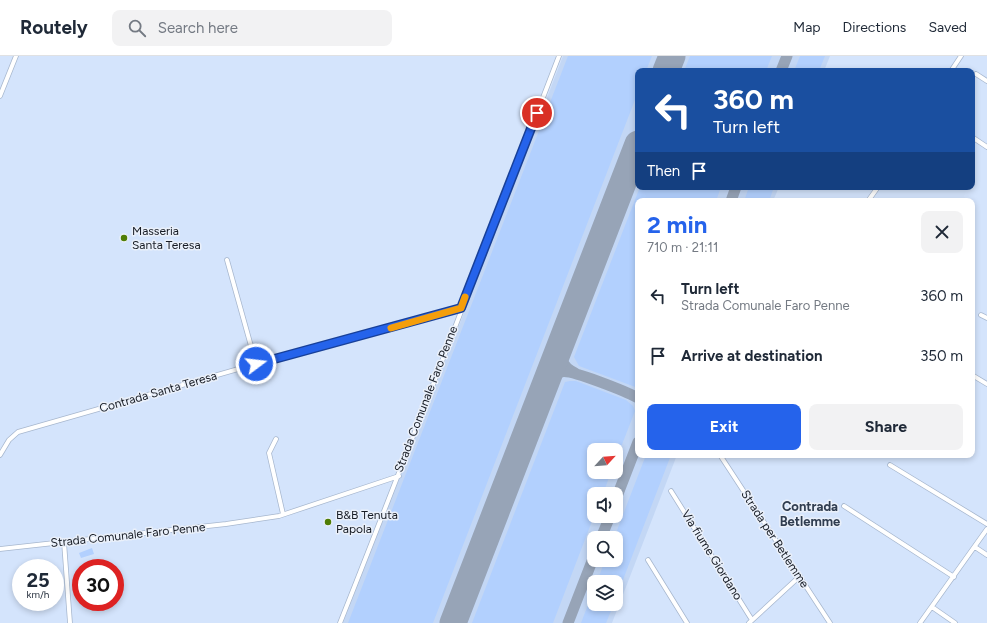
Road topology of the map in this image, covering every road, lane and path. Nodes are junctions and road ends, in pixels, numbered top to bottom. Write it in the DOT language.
graph roads {
  1 [pos="16,56"];
  2 [pos="559,56"];
  3 [pos="961,56"];
  4 [pos="953,68"];
  5 [pos="976,74"];
  6 [pos="987,81"];
  7 [pos="0,96"];
  8 [pos="975,139"];
  9 [pos="987,147"];
  10 [pos="226,260"];
  11 [pos="461,308"];
  12 [pos="981,315"];
  13 [pos="987,318"];
  14 [pos="256,364"];
  15 [pos="975,377"];
  16 [pos="987,384"];
  17 [pos="276,439"];
  18 [pos="0,455"];
  19 [pos="722,458"];
  20 [pos="890,465"];
  21 [pos="399,476"];
  22 [pos="671,491"];
  23 [pos="844,506"];
  24 [pos="283,514"];
  25 [pos="987,524"];
  26 [pos="987,529"];
  27 [pos="64,542"];
  28 [pos="975,547"];
  29 [pos="0,549"];
  30 [pos="987,555"];
  31 [pos="648,560"];
  32 [pos="800,576"];
  33 [pos="954,577"];
  34 [pos="932,607"];
  35 [pos="751,621"];
  36 [pos="70,623"];
  37 [pos="340,623"];
  38 [pos="687,623"];
  39 [pos="830,623"];
  40 [pos="920,623"];
  41 [pos="955,623"];
  1 -- 7 [label="street"];
  2 -- 11 [label="street, Strada Comunale Faro Penne"];
  3 -- 4 [label="street"];
  5 -- 6 [label="street"];
  8 -- 9 [label="street"];
  10 -- 14 [label="street"];
  11 -- 14 [label="street, Contrada Santa Teresa"];
  11 -- 21 [label="street, Strada Comunale Faro Penne"];
  12 -- 13 [label="street"];
  14 -- 18 [label="street, Contrada Santa Teresa"];
  15 -- 16 [label="street"];
  17 -- 24 [label="street"];
  19 -- 32 [label="street, Strada per Betlemme"];
  20 -- 25 [label="street"];
  21 -- 24 [label="street, Strada Comunale Faro Penne"];
  21 -- 37 [label="street"];
  22 -- 35 [label="street, Via fiume Giordano"];
  23 -- 33 [label="street"];
  24 -- 27 [label="street, Strada Comunale Faro Penne"];
  26 -- 28 [label="street"];
  27 -- 29 [label="street, Strada Comunale Faro Penne"];
  27 -- 36 [label="street"];
  28 -- 30 [label="street"];
  28 -- 33 [label="street"];
  31 -- 38 [label="street"];
  32 -- 35 [label="street"];
  32 -- 39 [label="street, Strada per Betlemme"];
  33 -- 34 [label="street"];
  34 -- 40 [label="street"];
  34 -- 41 [label="street"];
}
